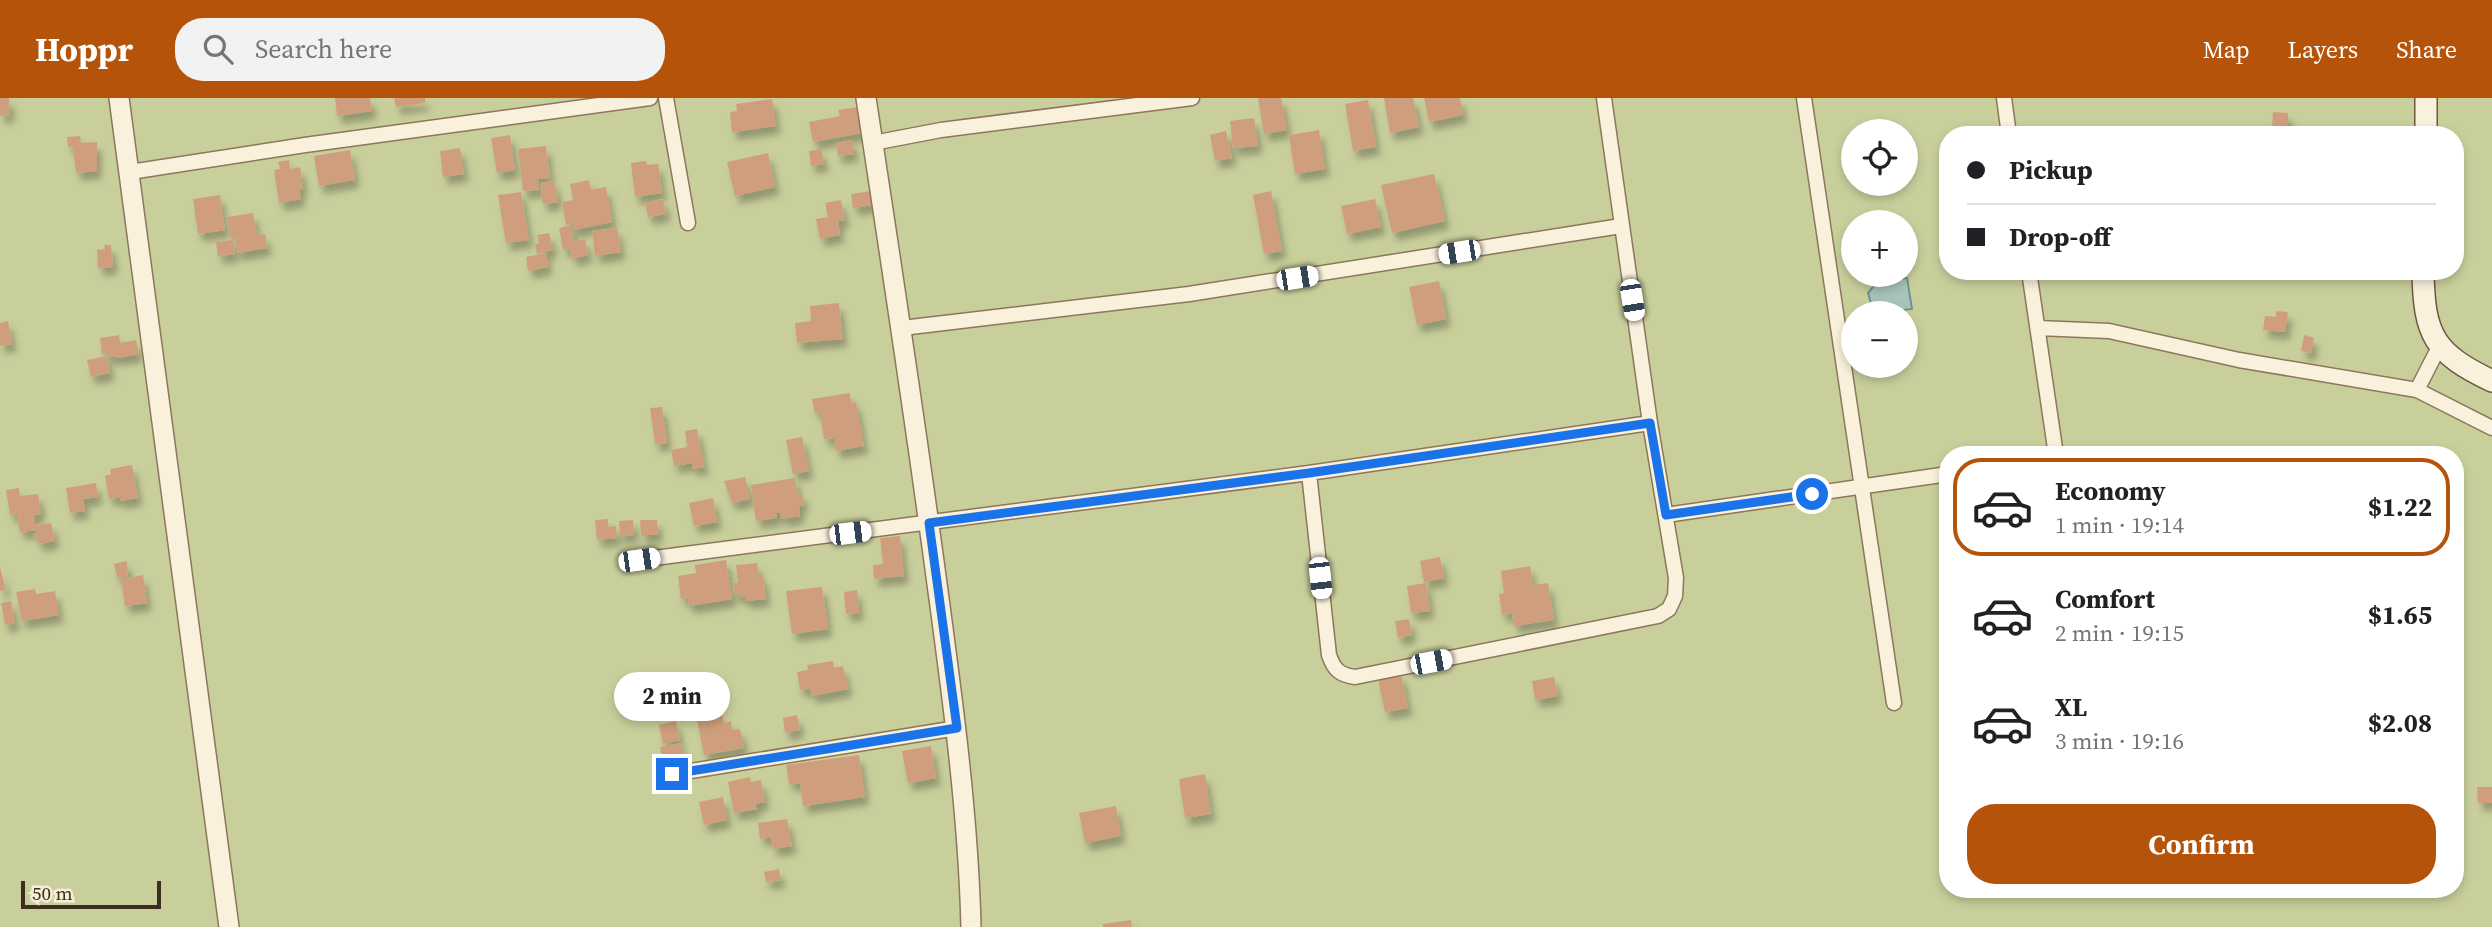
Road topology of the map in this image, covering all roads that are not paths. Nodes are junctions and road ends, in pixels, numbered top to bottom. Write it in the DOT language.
graph roads {
  1 [pos="120,98"];
  2 [pos="650,98"];
  3 [pos="666,98"];
  4 [pos="866,98"];
  5 [pos="1192,98"];
  6 [pos="1604,98"];
  7 [pos="1804,98"];
  8 [pos="2004,98"];
  9 [pos="2426,98"];
  10 [pos="2008,126"];
  11 [pos="2426,126"];
  12 [pos="873,143"];
  13 [pos="130,172"];
  14 [pos="688,223"];
  15 [pos="1621,226"];
  16 [pos="2030,280"];
  17 [pos="2424,280"];
  18 [pos="902,328"];
  19 [pos="2038,328"];
  20 [pos="2439,347"];
  21 [pos="2492,381"];
  22 [pos="2417,390"];
  23 [pos="1650,423"];
  24 [pos="2492,428"];
  25 [pos="2055,446"];
  26 [pos="1309,473"];
  27 [pos="1939,475"];
  28 [pos="1860,486"];
  29 [pos="1666,515"];
  30 [pos="929,523"];
  31 [pos="639,560"];
  32 [pos="1894,703"];
  33 [pos="957,728"];
  34 [pos="672,774"];
  35 [pos="229,927"];
  36 [pos="971,927"];
  1 -- 13 [label="street"];
  2 -- 13 [label="street"];
  3 -- 14 [label="street"];
  4 -- 12 [label="street"];
  5 -- 12 [label="street"];
  6 -- 15 [label="street"];
  7 -- 28 [label="street"];
  8 -- 10 [label="street"];
  9 -- 11 [label="main road"];
  12 -- 18 [label="street"];
  13 -- 35 [label="street"];
  15 -- 18 [label="street"];
  15 -- 23 [label="street"];
  16 -- 19 [label="street"];
  17 -- 20 [label="main road"];
  18 -- 30 [label="street"];
  19 -- 22 [label="street"];
  19 -- 25 [label="street"];
  20 -- 21 [label="main road"];
  20 -- 22 [label="street"];
  22 -- 24 [label="street"];
  23 -- 26 [label="street"];
  23 -- 29 [label="street"];
  26 -- 29 [label="street"];
  26 -- 30 [label="street"];
  27 -- 28 [label="street"];
  28 -- 29 [label="street"];
  28 -- 32 [label="street"];
  30 -- 31 [label="street"];
  30 -- 33 [label="street"];
  33 -- 34 [label="street"];
  33 -- 36 [label="street"];
}
